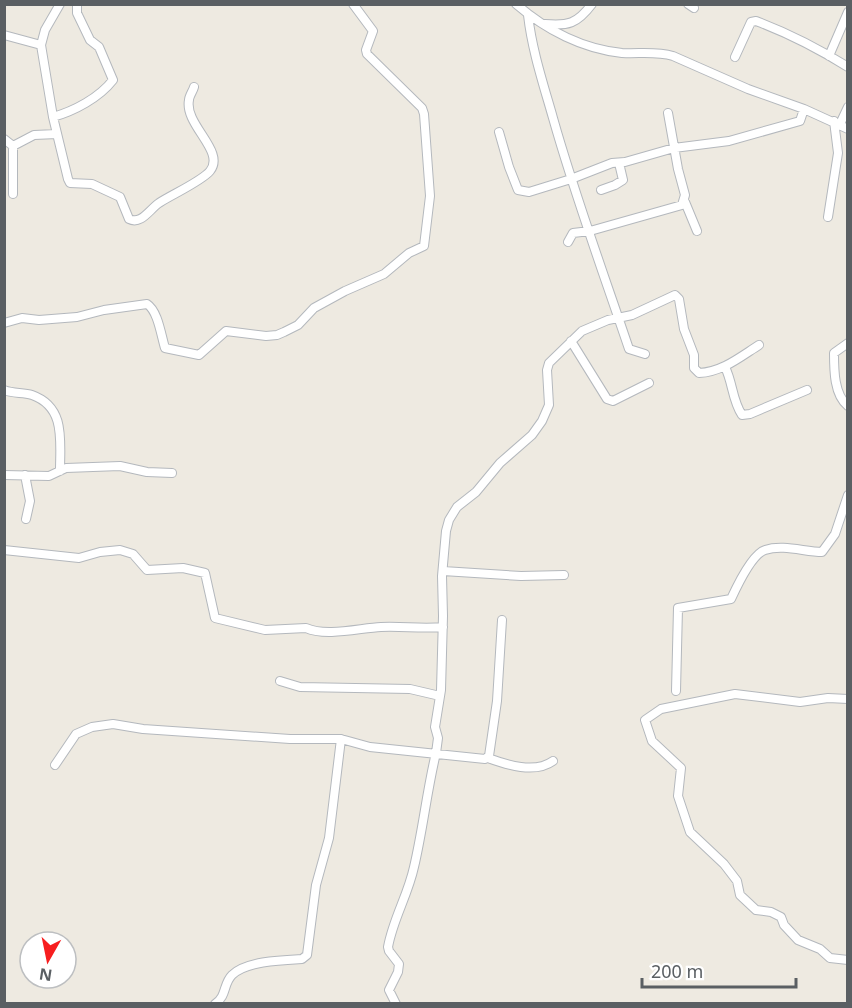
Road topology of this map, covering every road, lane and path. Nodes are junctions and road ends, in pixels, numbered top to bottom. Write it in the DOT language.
graph roads {
  1 [pos="60,4"];
  2 [pos="77,4"];
  3 [pos="353,4"];
  4 [pos="516,4"];
  5 [pos="592,4"];
  6 [pos="848,12"];
  7 [pos="528,15"];
  8 [pos="543,24"];
  9 [pos="4,35"];
  10 [pos="41,45"];
  11 [pos="829,56"];
  12 [pos="735,57"];
  13 [pos="848,68"];
  14 [pos="194,87"];
  15 [pos="848,107"];
  16 [pos="804,109"];
  17 [pos="668,113"];
  18 [pos="53,117"];
  19 [pos="837,123"];
  20 [pos="848,129"];
  21 [pos="499,132"];
  22 [pos="57,134"];
  23 [pos="4,139"];
  24 [pos="13,146"];
  25 [pos="674,148"];
  26 [pos="619,163"];
  27 [pos="571,179"];
  28 [pos="601,190"];
  29 [pos="13,194"];
  30 [pos="684,202"];
  31 [pos="828,217"];
  32 [pos="590,231"];
  33 [pos="697,231"];
  34 [pos="568,242"];
  35 [pos="618,317"];
  36 [pos="4,323"];
  37 [pos="571,341"];
  38 [pos="848,343"];
  39 [pos="759,345"];
  40 [pos="645,354"];
  41 [pos="725,367"];
  42 [pos="649,383"];
  43 [pos="4,390"];
  44 [pos="807,390"];
  45 [pos="848,405"];
  46 [pos="60,471"];
  47 [pos="172,473"];
  48 [pos="4,475"];
  49 [pos="25,475"];
  50 [pos="848,495"];
  51 [pos="27,519"];
  52 [pos="4,550"];
  53 [pos="443,571"];
  54 [pos="564,575"];
  55 [pos="502,620"];
  56 [pos="443,627"];
  57 [pos="280,681"];
  58 [pos="676,691"];
  59 [pos="440,696"];
  60 [pos="848,699"];
  61 [pos="341,740"];
  62 [pos="436,753"];
  63 [pos="488,758"];
  64 [pos="554,761"];
  65 [pos="55,765"];
  66 [pos="848,960"];
  67 [pos="215,1004"];
  68 [pos="396,1004"];
  1 -- 10 [label="street"];
  2 -- 18 [label="street"];
  3 -- 36 [label="street"];
  4 -- 7 [label="street"];
  5 -- 8 [label="street"];
  6 -- 11 [label="street"];
  7 -- 8 [label="street"];
  7 -- 27 [label="street"];
  8 -- 16 [label="street"];
  9 -- 10 [label="street"];
  10 -- 18 [label="street"];
  11 -- 12 [label="street"];
  11 -- 13 [label="street"];
  14 -- 22 [label="street"];
  15 -- 19 [label="street"];
  16 -- 19 [label="street"];
  16 -- 25 [label="street"];
  17 -- 25 [label="street"];
  18 -- 22 [label="street"];
  19 -- 20 [label="street"];
  19 -- 31 [label="street"];
  21 -- 27 [label="street"];
  22 -- 24 [label="street"];
  23 -- 24 [label="street"];
  24 -- 29 [label="street"];
  25 -- 26 [label="street"];
  25 -- 30 [label="street"];
  26 -- 27 [label="street"];
  26 -- 28 [label="street"];
  27 -- 32 [label="street"];
  30 -- 32 [label="street"];
  30 -- 33 [label="street"];
  32 -- 34 [label="street"];
  32 -- 35 [label="street"];
  35 -- 37 [label="street"];
  35 -- 40 [label="street"];
  35 -- 41 [label="street"];
  37 -- 42 [label="street"];
  37 -- 53 [label="street"];
  38 -- 45 [label="street"];
  39 -- 41 [label="street"];
  41 -- 44 [label="street"];
  43 -- 46 [label="street"];
  46 -- 47 [label="street"];
  46 -- 49 [label="street"];
  48 -- 49 [label="street"];
  49 -- 51 [label="street"];
  50 -- 58 [label="street"];
  52 -- 56 [label="street"];
  53 -- 54 [label="street"];
  53 -- 56 [label="street"];
  55 -- 63 [label="street"];
  56 -- 59 [label="street"];
  57 -- 59 [label="street"];
  59 -- 62 [label="street"];
  60 -- 66 [label="street"];
  61 -- 62 [label="street"];
  61 -- 65 [label="street"];
  61 -- 67 [label="street"];
  62 -- 63 [label="street"];
  62 -- 68 [label="street"];
  63 -- 64 [label="street"];
}
